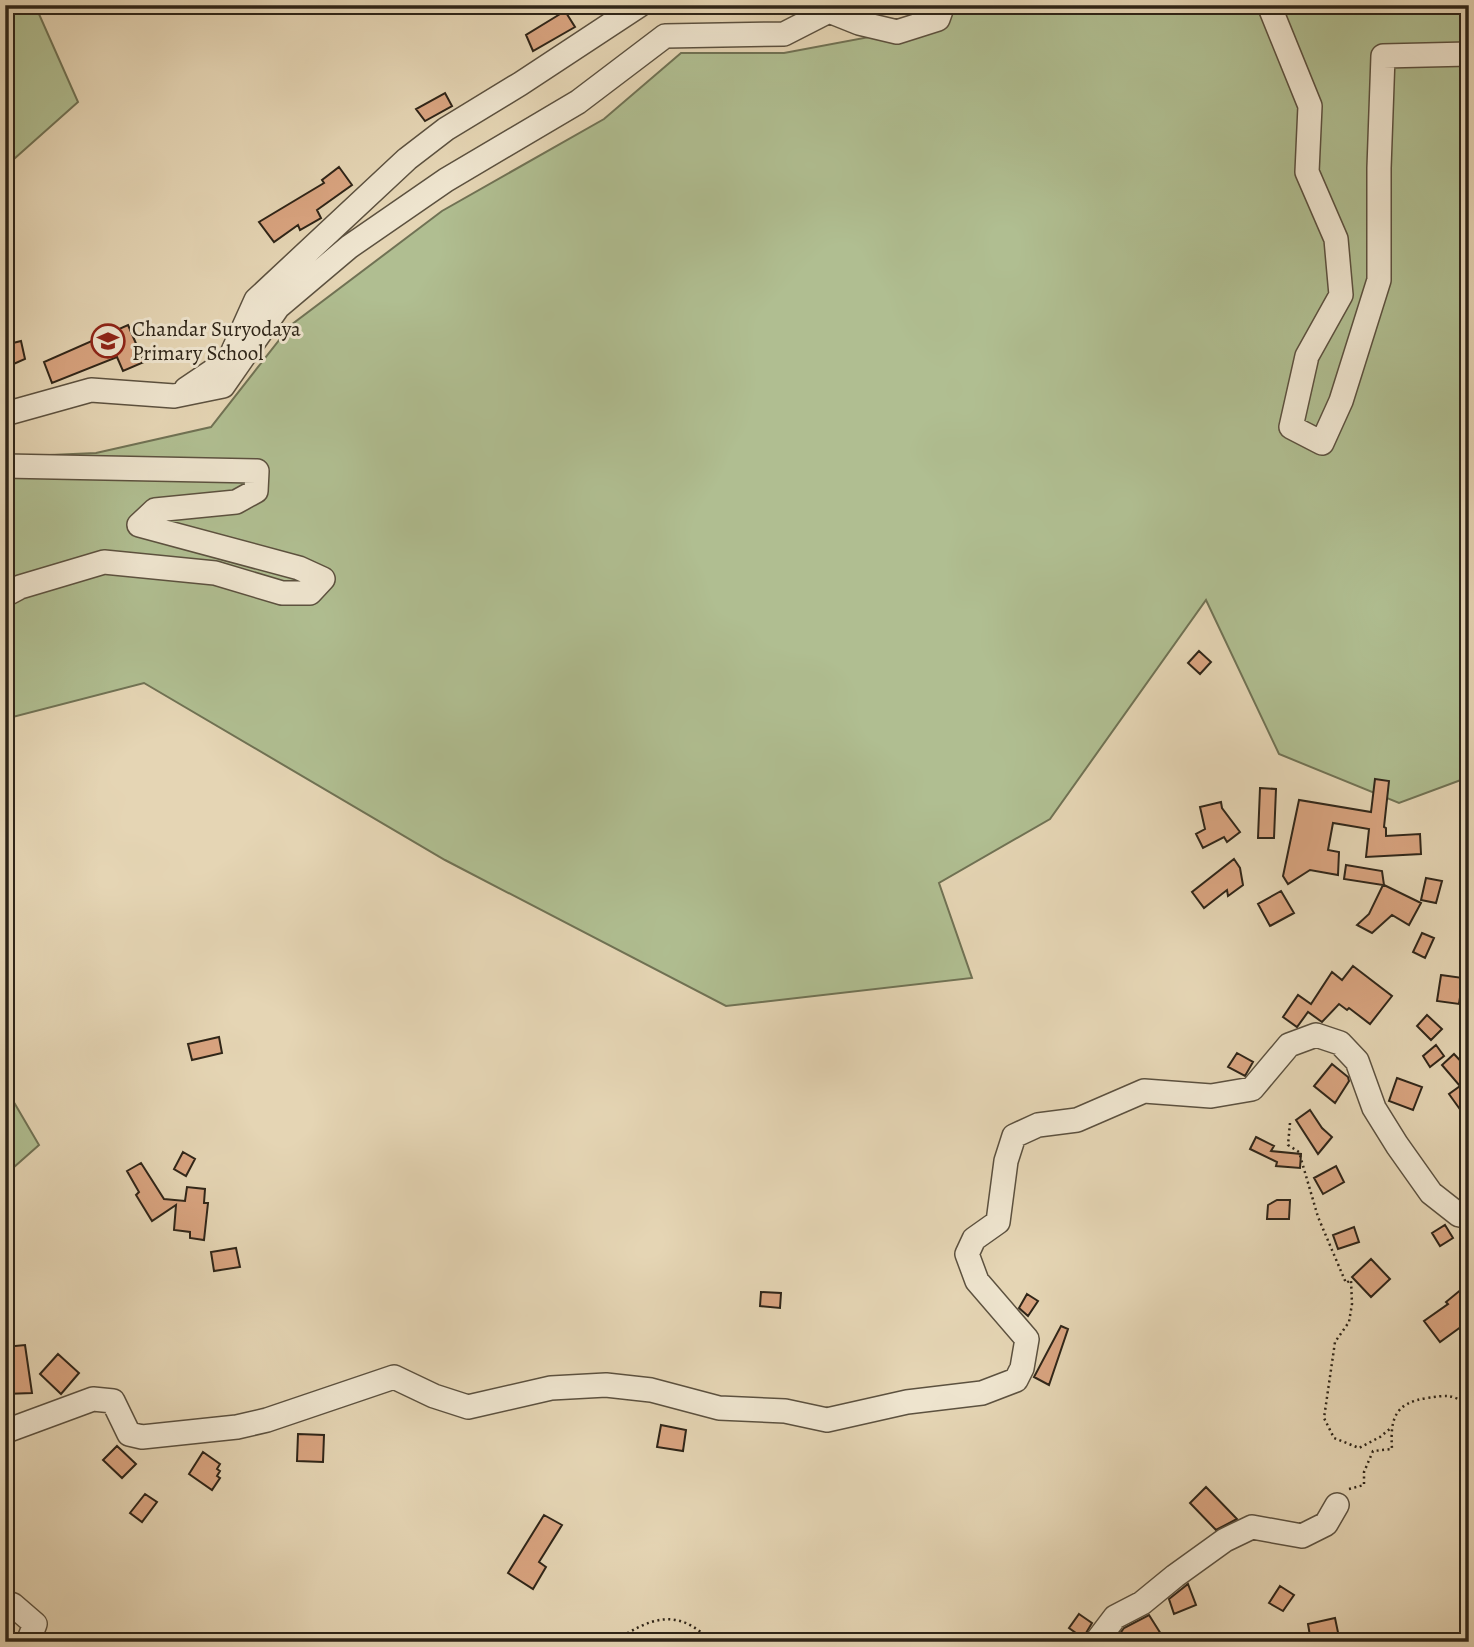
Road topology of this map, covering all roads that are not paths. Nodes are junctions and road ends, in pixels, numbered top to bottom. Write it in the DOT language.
graph roads {
  1 [pos="640,5"];
  2 [pos="875,5"];
  3 [pos="943,5"];
  4 [pos="1269,5"];
  5 [pos="859,23"];
  6 [pos="1469,54"];
  7 [pos="174,397"];
  8 [pos="5,414"];
  9 [pos="5,466"];
  10 [pos="5,596"];
  11 [pos="1469,1214"];
  12 [pos="5,1428"];
  13 [pos="1337,1505"];
  14 [pos="5,1602"];
  15 [pos="28,1642"];
  16 [pos="1096,1642"];
  1 -- 7 [label="street"];
  2 -- 5 [label="street"];
  3 -- 5 [label="street"];
  4 -- 6 [label="street"];
  5 -- 7 [label="street"];
  7 -- 8 [label="street"];
  9 -- 10 [label="street"];
  11 -- 12 [label="street"];
  13 -- 16 [label="street"];
  14 -- 15 [label="street"];
}
